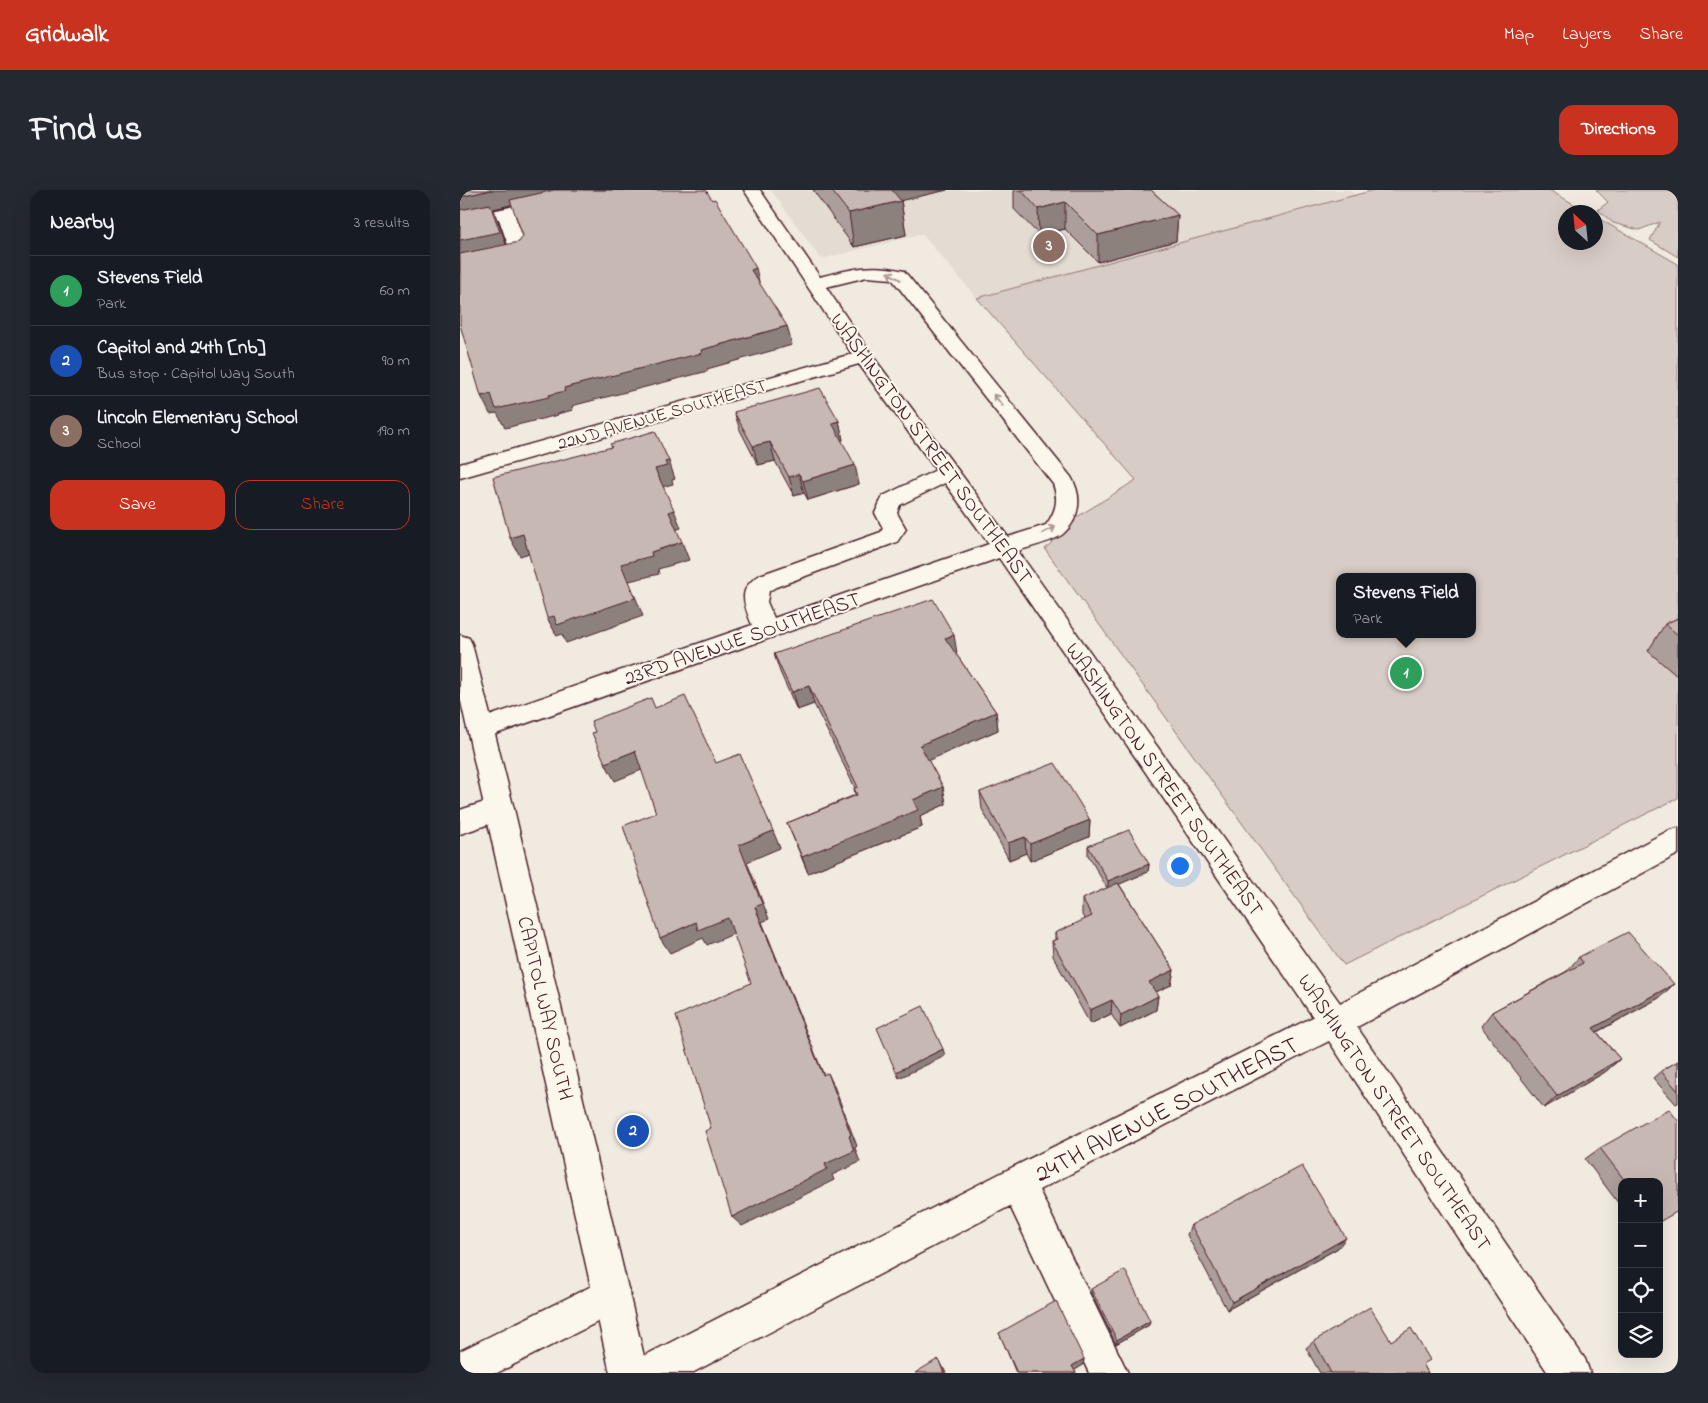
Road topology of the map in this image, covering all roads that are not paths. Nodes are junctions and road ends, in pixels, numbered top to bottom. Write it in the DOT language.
graph roads {
  1 [pos="608,190"];
  2 [pos="752,190"];
  3 [pos="505,213"];
  4 [pos="460,223"];
  5 [pos="460,267"];
  6 [pos="816,284"];
  7 [pos="864,357"];
  8 [pos="460,471"];
  9 [pos="949,473"];
  10 [pos="1004,548"];
  11 [pos="766,630"];
  12 [pos="460,644"];
  13 [pos="481,729"];
  14 [pos="500,809"];
  15 [pos="460,822"];
  16 [pos="1678,840"];
  17 [pos="1334,1022"];
  18 [pos="1018,1183"];
  19 [pos="612,1295"];
  20 [pos="460,1371"];
  21 [pos="629,1373"];
  22 [pos="652,1373"];
  23 [pos="1109,1373"];
  24 [pos="1571,1373"];
  1 -- 3 [label="street"];
  2 -- 6 [label="street, WASHINGTON STREET SOUTHEAST"];
  3 -- 4 [label="street"];
  3 -- 5 [label="street"];
  6 -- 7 [label="street, WASHINGTON STREET SOUTHEAST"];
  10 -- 6 [label="street, 23RD AVENUE SOUTHEAST, one-way"];
  7 -- 8 [label="street, 22ND AVENUE SOUTHEAST"];
  7 -- 9 [label="street, WASHINGTON STREET SOUTHEAST"];
  9 -- 10 [label="street, WASHINGTON STREET SOUTHEAST"];
  9 -- 11 [label="street"];
  10 -- 11 [label="street, 23RD AVENUE SOUTHEAST"];
  10 -- 17 [label="street, WASHINGTON STREET SOUTHEAST"];
  11 -- 13 [label="street, 23RD AVENUE SOUTHEAST"];
  12 -- 13 [label="street, CAPITOL WAY SOUTH"];
  13 -- 14 [label="street, CAPITOL WAY SOUTH"];
  14 -- 15 [label="street"];
  14 -- 19 [label="street, CAPITOL WAY SOUTH"];
  16 -- 17 [label="street, 24TH AVENUE SOUTHEAST"];
  17 -- 18 [label="street, 24TH AVENUE SOUTHEAST"];
  17 -- 24 [label="street, WASHINGTON STREET SOUTHEAST"];
  18 -- 22 [label="street, 24TH AVENUE SOUTHEAST"];
  18 -- 23 [label="street"];
  19 -- 20 [label="street"];
  19 -- 21 [label="street, CAPITOL WAY SOUTH"];
}
